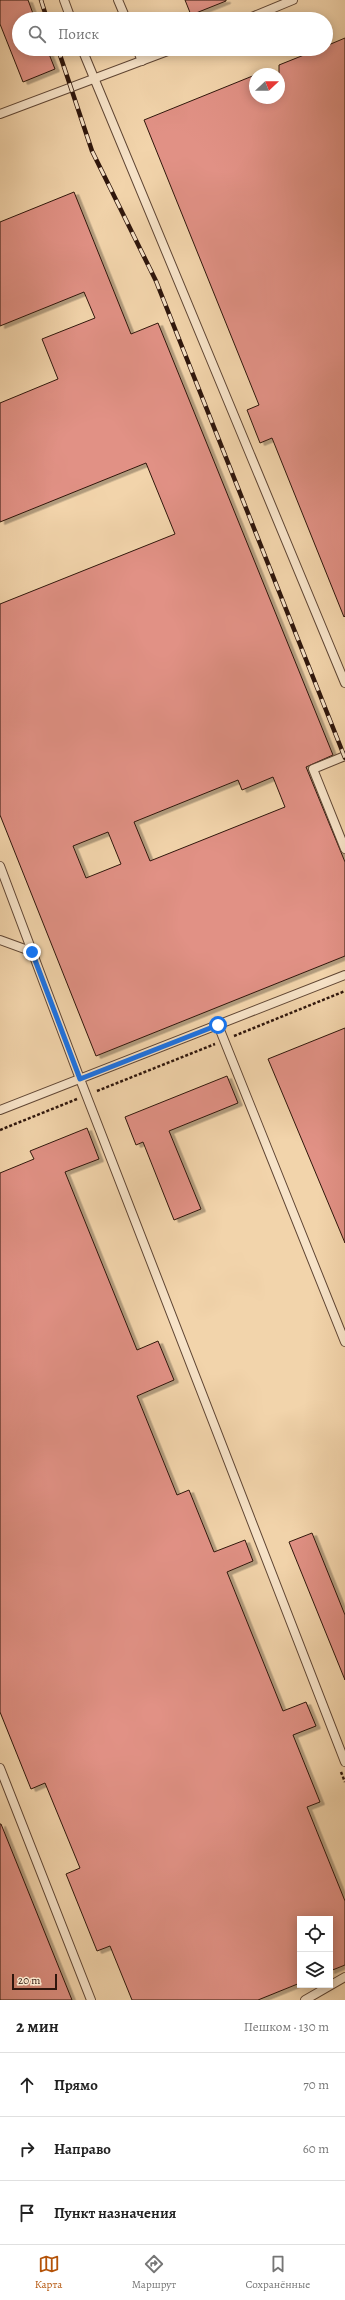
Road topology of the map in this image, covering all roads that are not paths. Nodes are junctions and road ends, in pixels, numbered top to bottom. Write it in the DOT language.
graph roads {
  1 [pos="64,0"];
  2 [pos="118,0"];
  3 [pos="293,0"];
  4 [pos="68,12"];
  5 [pos="123,12"];
  6 [pos="264,12"];
  7 [pos="84,56"];
  8 [pos="140,56"];
  9 [pos="155,56"];
  10 [pos="142,61"];
  11 [pos="92,79"];
  12 [pos="0,114"];
  13 [pos="345,683"];
  14 [pos="345,756"];
  15 [pos="345,849"];
  16 [pos="0,866"];
  17 [pos="0,940"];
  18 [pos="32,952"];
  19 [pos="345,975"];
  20 [pos="218,1025"];
  21 [pos="80,1079"];
  22 [pos="0,1110"];
  23 [pos="345,1342"];
  24 [pos="342,1764"];
  25 [pos="0,1768"];
  26 [pos="345,1977"];
  27 [pos="91,2000"];
  28 [pos="304,2000"];
  1 -- 4 [label="lane"];
  2 -- 5 [label="lane"];
  3 -- 6 [label="lane"];
  7 -- 11 [label="lane"];
  8 -- 10 [label="lane"];
  9 -- 10 [label="lane"];
  10 -- 11 [label="lane"];
  11 -- 12 [label="lane"];
  11 -- 13 [label="lane"];
  14 -- 15 [label="lane"];
  16 -- 18 [label="lane"];
  17 -- 18 [label="lane"];
  18 -- 21 [label="lane"];
  19 -- 20 [label="lane"];
  20 -- 21 [label="lane"];
  20 -- 23 [label="lane"];
  21 -- 22 [label="lane"];
  21 -- 24 [label="lane"];
  25 -- 27 [label="lane"];
  26 -- 28 [label="lane"];
}
